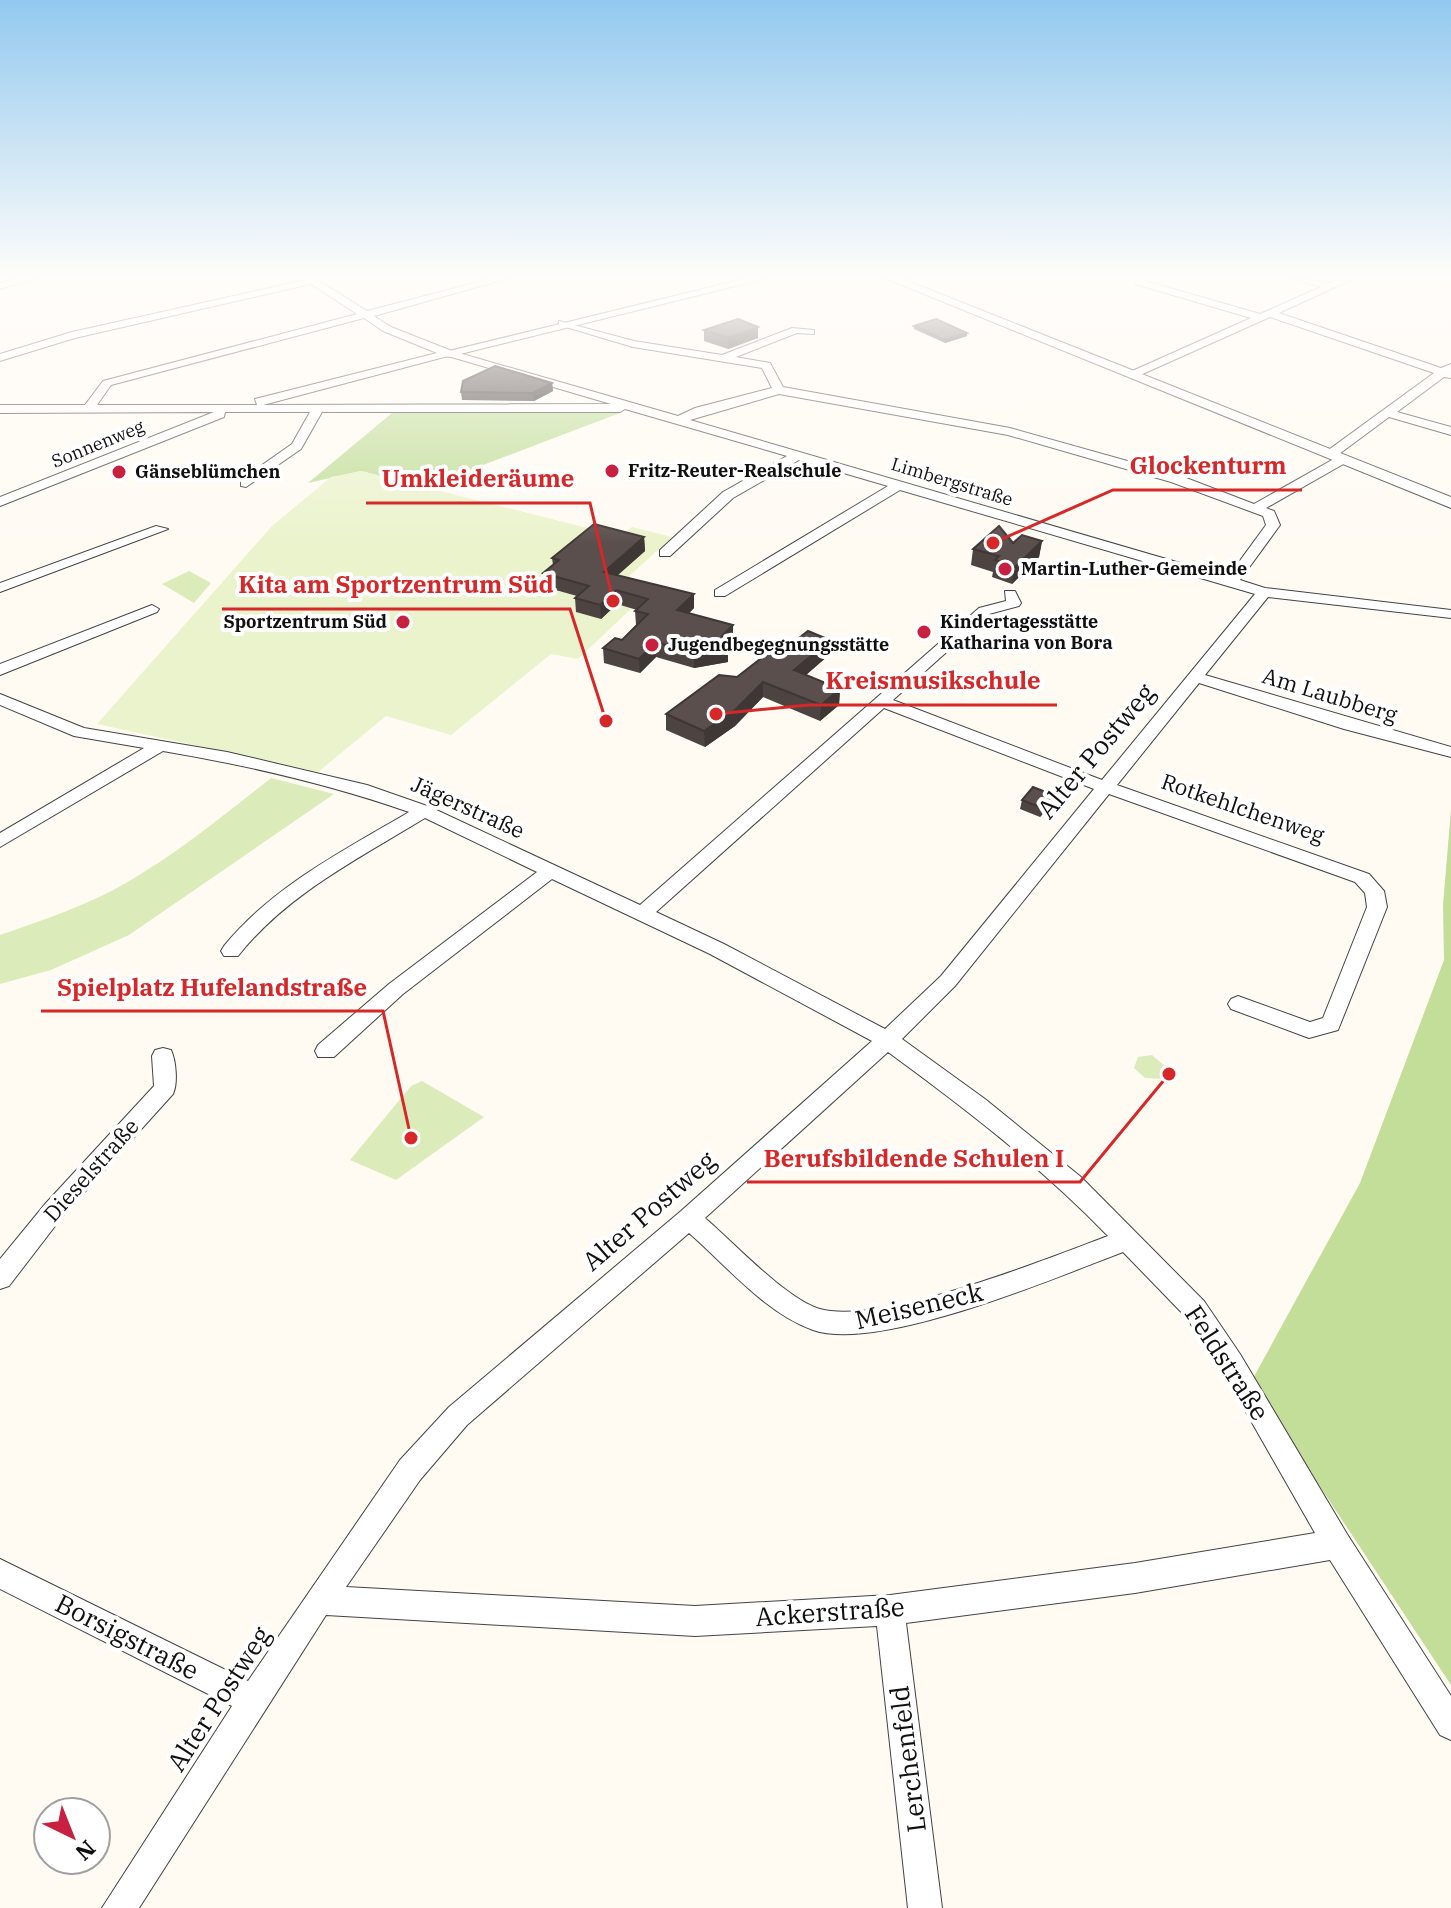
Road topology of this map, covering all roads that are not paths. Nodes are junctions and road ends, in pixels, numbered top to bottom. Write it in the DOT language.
graph roads {
  1 [pos="169,366"];
  2 [pos="398,366"];
  3 [pos="493,366"];
  4 [pos="765,366"];
  5 [pos="1115,366"];
  6 [pos="1151,366"];
  7 [pos="1429,366"];
  8 [pos="1448,372"];
  9 [pos="1134,374"];
  10 [pos="779,390"];
  11 [pos="627,405"];
  12 [pos="0,409"];
  13 [pos="88,409"];
  14 [pos="233,409"];
  15 [pos="317,410"];
  16 [pos="1388,413"];
  17 [pos="680,420"];
  18 [pos="1451,431"];
  19 [pos="799,455"];
  20 [pos="1336,459"];
  21 [pos="246,483"];
  22 [pos="899,485"];
  23 [pos="0,502"];
  24 [pos="1451,503"];
  25 [pos="1257,508"];
  26 [pos="161,529"];
  27 [pos="665,553"];
  28 [pos="1231,583"];
  29 [pos="0,588"];
  30 [pos="1264,592"];
  31 [pos="720,593"];
  32 [pos="1010,594"];
  33 [pos="152,609"];
  34 [pos="1451,614"];
  35 [pos="0,670"];
  36 [pos="1196,677"];
  37 [pos="0,699"];
  38 [pos="880,701"];
  39 [pos="161,745"];
  40 [pos="1451,752"];
  41 [pos="1106,786"];
  42 [pos="424,811"];
  43 [pos="0,841"];
  44 [pos="550,871"];
  45 [pos="643,913"];
  46 [pos="231,951"];
  47 [pos="1238,1004"];
  48 [pos="887,1040"];
  49 [pos="326,1051"];
  50 [pos="163,1056"];
  51 [pos="689,1218"];
  52 [pos="1129,1239"];
  53 [pos="0,1278"];
  54 [pos="1337,1544"];
  55 [pos="0,1574"];
  56 [pos="319,1600"];
  57 [pos="890,1610"];
  58 [pos="254,1700"];
  59 [pos="1451,1724"];
  60 [pos="119,1908"];
  61 [pos="925,1908"];
  1 -- 13 [label="street"];
  2 -- 14 [label="street, Sonnenweg"];
  3 -- 11 [label="street, Limbergstraße"];
  4 -- 10 [label="street"];
  5 -- 9 [label="street"];
  6 -- 9 [label="street"];
  7 -- 8 [label="street"];
  8 -- 16 [label="street"];
  9 -- 20 [label="street"];
  10 -- 17 [label="street"];
  10 -- 25 [label="street"];
  11 -- 15 [label="street"];
  11 -- 17 [label="street, Limbergstraße"];
  12 -- 13 [label="street"];
  13 -- 14 [label="street"];
  14 -- 15 [label="street"];
  14 -- 23 [label="street, Sonnenweg"];
  15 -- 21 [label="street"];
  16 -- 18 [label="street"];
  16 -- 20 [label="street"];
  17 -- 19 [label="street, Limbergstraße"];
  19 -- 22 [label="street, Limbergstraße"];
  19 -- 27 [label="street"];
  20 -- 24 [label="street"];
  20 -- 25 [label="street"];
  22 -- 28 [label="street, Limbergstraße"];
  22 -- 31 [label="street"];
  25 -- 28 [label="street"];
  26 -- 29 [label="street"];
  28 -- 30 [label="street, Limbergstraße"];
  30 -- 34 [label="street, Limbergstraße"];
  30 -- 36 [label="street, Alter Postweg"];
  32 -- 38 [label="street"];
  33 -- 35 [label="street"];
  36 -- 40 [label="street, Am Laubberg"];
  36 -- 41 [label="street, Alter Postweg"];
  37 -- 39 [label="street, Jägerstraße"];
  38 -- 41 [label="street, Rotkehlchenweg"];
  38 -- 45 [label="street"];
  39 -- 42 [label="street, Jägerstraße"];
  39 -- 43 [label="street"];
  41 -- 47 [label="street, Rotkehlchenweg"];
  41 -- 48 [label="street, Alter Postweg"];
  42 -- 44 [label="street, Jägerstraße"];
  42 -- 46 [label="street"];
  44 -- 45 [label="street, Jägerstraße"];
  44 -- 49 [label="street"];
  45 -- 48 [label="street, Jägerstraße"];
  48 -- 51 [label="street, Alter Postweg"];
  48 -- 52 [label="street, Feldstraße"];
  50 -- 53 [label="street, Dieselstraße"];
  51 -- 52 [label="street, Meiseneck"];
  51 -- 56 [label="street, Alter Postweg"];
  52 -- 54 [label="street, Feldstraße"];
  54 -- 57 [label="street, Ackerstraße"];
  54 -- 59 [label="street, Feldstraße"];
  55 -- 58 [label="street, Borsigstraße"];
  56 -- 57 [label="street, Ackerstraße"];
  56 -- 58 [label="street, Alter Postweg"];
  57 -- 61 [label="street, Lerchenfeld"];
  58 -- 60 [label="street, Alter Postweg"];
}
